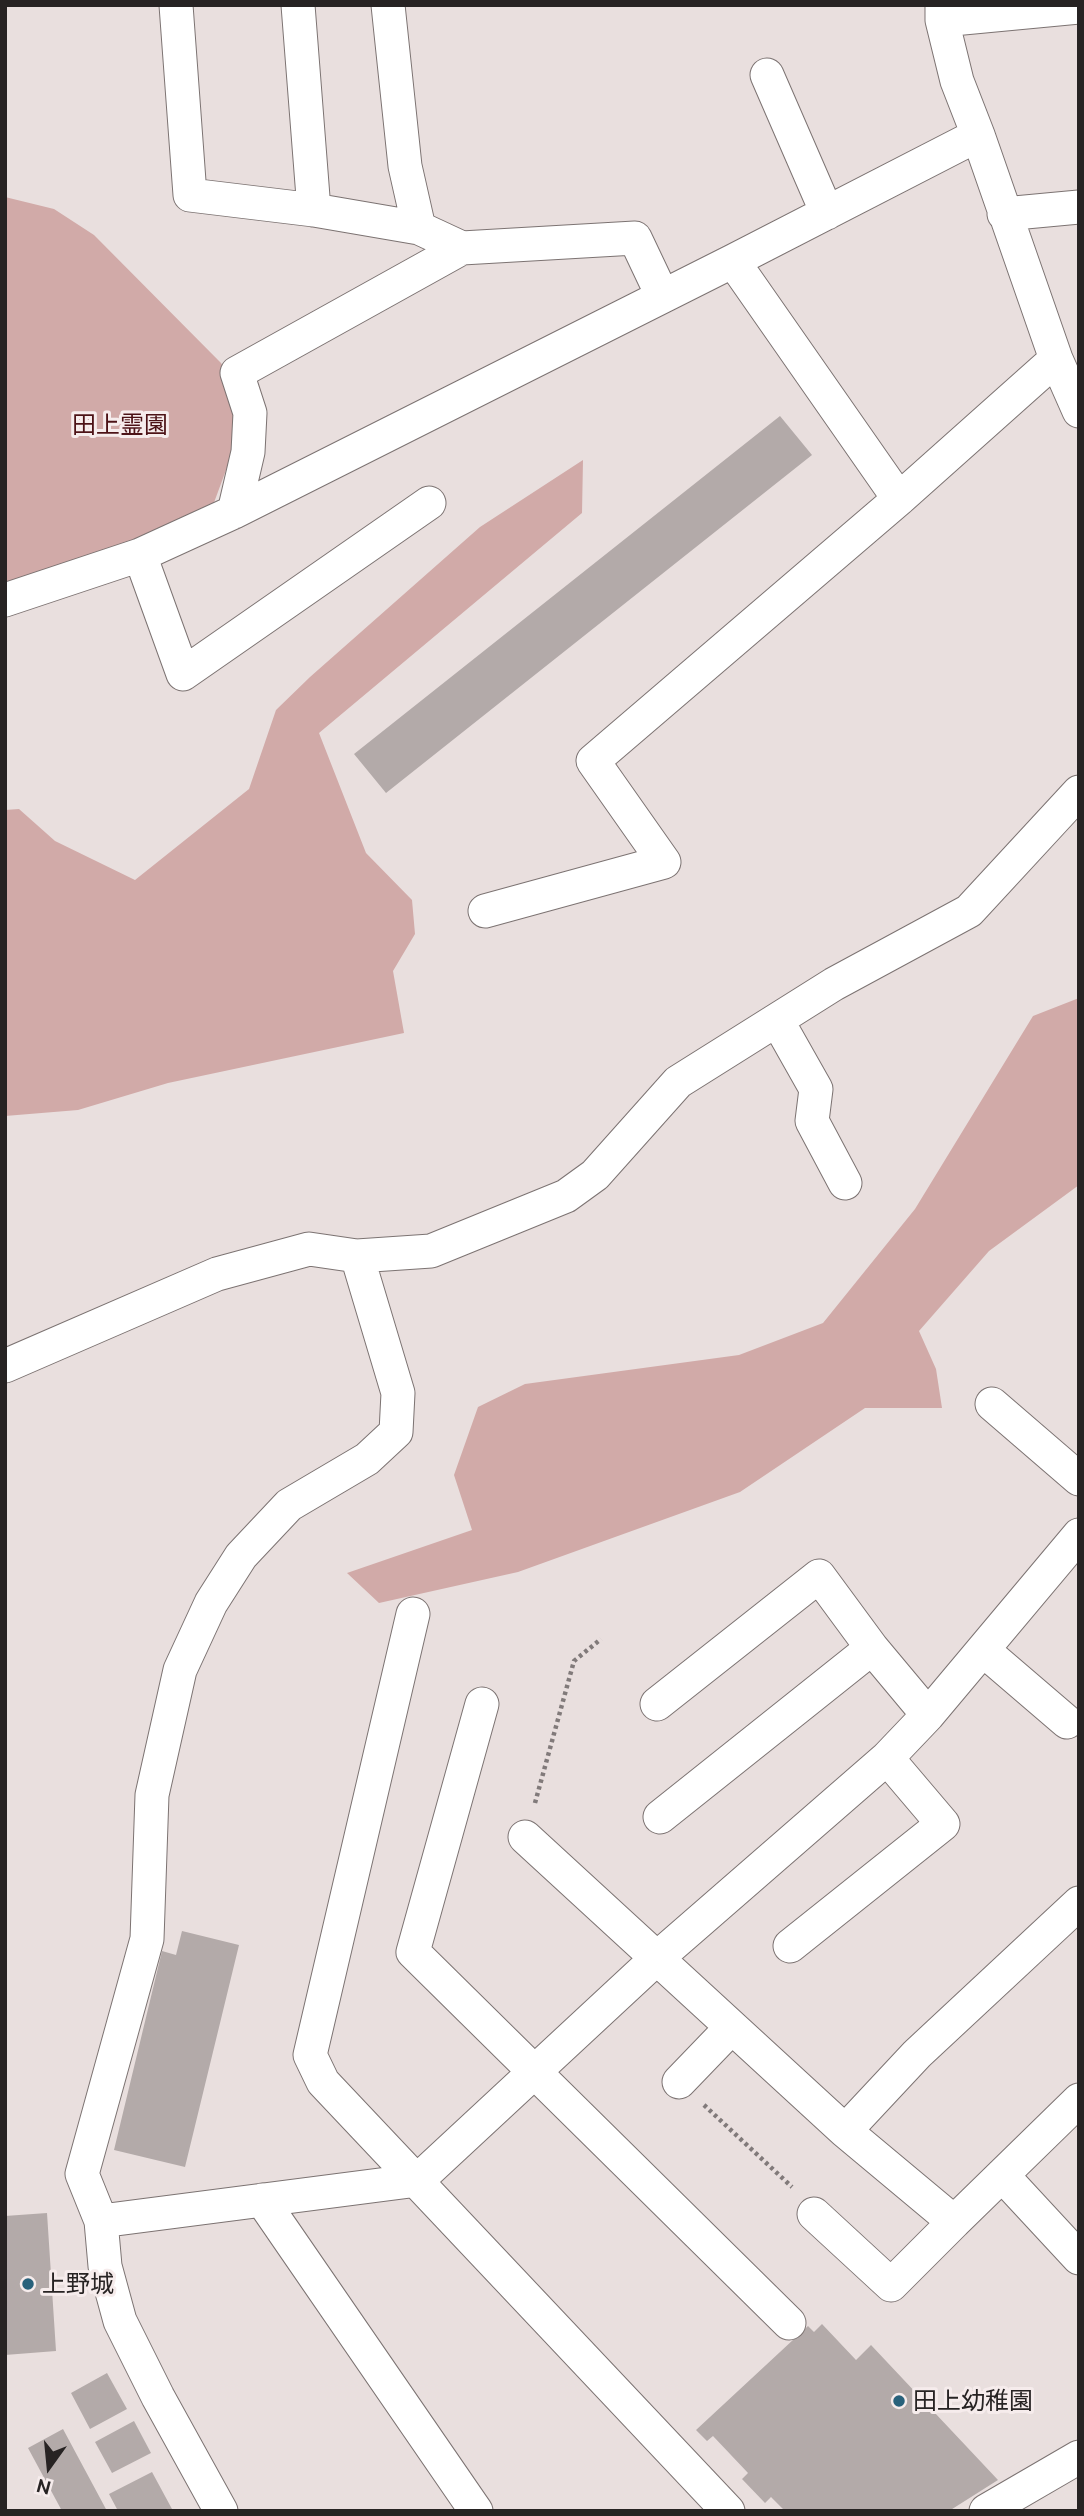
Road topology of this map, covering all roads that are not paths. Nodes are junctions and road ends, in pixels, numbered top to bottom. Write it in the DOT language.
graph roads {
  1 [pos="176,5"];
  2 [pos="298,5"];
  3 [pos="388,5"];
  4 [pos="1079,7"];
  5 [pos="942,13"];
  6 [pos="767,75"];
  7 [pos="978,135"];
  8 [pos="1079,207"];
  9 [pos="314,210"];
  10 [pos="827,213"];
  11 [pos="1004,214"];
  12 [pos="419,228"];
  13 [pos="462,248"];
  14 [pos="733,261"];
  15 [pos="662,295"];
  16 [pos="1056,359"];
  17 [pos="1079,411"];
  18 [pos="899,499"];
  19 [pos="429,503"];
  20 [pos="234,512"];
  21 [pos="140,555"];
  22 [pos="5,600"];
  23 [pos="1079,792"];
  24 [pos="485,911"];
  25 [pos="777,1020"];
  26 [pos="845,1183"];
  27 [pos="357,1256"];
  28 [pos="5,1366"];
  29 [pos="992,1404"];
  30 [pos="1079,1479"];
  31 [pos="1079,1535"];
  32 [pos="412,1614"];
  33 [pos="873,1648"];
  34 [pos="983,1650"];
  35 [pos="482,1704"];
  36 [pos="657,1704"];
  37 [pos="928,1715"];
  38 [pos="1068,1722"];
  39 [pos="887,1758"];
  40 [pos="660,1817"];
  41 [pos="525,1838"];
  42 [pos="1079,1903"];
  43 [pos="790,1946"];
  44 [pos="656,1959"];
  45 [pos="731,2028"];
  46 [pos="534,2073"];
  47 [pos="679,2082"];
  48 [pos="1079,2100"];
  49 [pos="845,2131"];
  50 [pos="1002,2175"];
  51 [pos="418,2180"];
  52 [pos="262,2200"];
  53 [pos="814,2214"];
  54 [pos="101,2221"];
  55 [pos="954,2222"];
  56 [pos="1079,2258"];
  57 [pos="789,2323"];
  58 [pos="1079,2456"];
  59 [pos="221,2511"];
  60 [pos="476,2511"];
  61 [pos="728,2511"];
  62 [pos="986,2511"];
  1 -- 9 [label="street"];
  2 -- 9 [label="street"];
  3 -- 12 [label="street"];
  4 -- 5 [label="street"];
  5 -- 7 [label="street"];
  6 -- 10 [label="street"];
  7 -- 10 [label="street"];
  7 -- 11 [label="street"];
  8 -- 11 [label="street"];
  9 -- 12 [label="street"];
  10 -- 14 [label="street"];
  11 -- 16 [label="street"];
  12 -- 13 [label="street"];
  13 -- 15 [label="street"];
  13 -- 20 [label="street"];
  14 -- 15 [label="street"];
  14 -- 18 [label="street"];
  15 -- 20 [label="street"];
  16 -- 17 [label="street"];
  16 -- 18 [label="street"];
  18 -- 24 [label="street"];
  19 -- 21 [label="street"];
  20 -- 21 [label="street"];
  21 -- 22 [label="street"];
  23 -- 25 [label="street"];
  25 -- 26 [label="street"];
  25 -- 27 [label="street"];
  27 -- 28 [label="street"];
  27 -- 54 [label="street"];
  29 -- 30 [label="street"];
  31 -- 34 [label="street"];
  32 -- 51 [label="street"];
  33 -- 36 [label="street"];
  33 -- 37 [label="street"];
  33 -- 40 [label="street"];
  34 -- 37 [label="street"];
  34 -- 38 [label="street"];
  35 -- 46 [label="street"];
  37 -- 39 [label="street"];
  39 -- 43 [label="street"];
  39 -- 44 [label="street"];
  41 -- 44 [label="street"];
  42 -- 49 [label="street"];
  44 -- 45 [label="street"];
  44 -- 46 [label="street"];
  45 -- 47 [label="street"];
  45 -- 49 [label="street"];
  46 -- 51 [label="street"];
  46 -- 57 [label="street"];
  48 -- 50 [label="street"];
  49 -- 55 [label="street"];
  50 -- 55 [label="street"];
  50 -- 56 [label="street"];
  51 -- 52 [label="street"];
  51 -- 61 [label="street"];
  52 -- 54 [label="street"];
  52 -- 60 [label="street"];
  53 -- 55 [label="street"];
  54 -- 59 [label="street"];
  58 -- 62 [label="street"];
}
